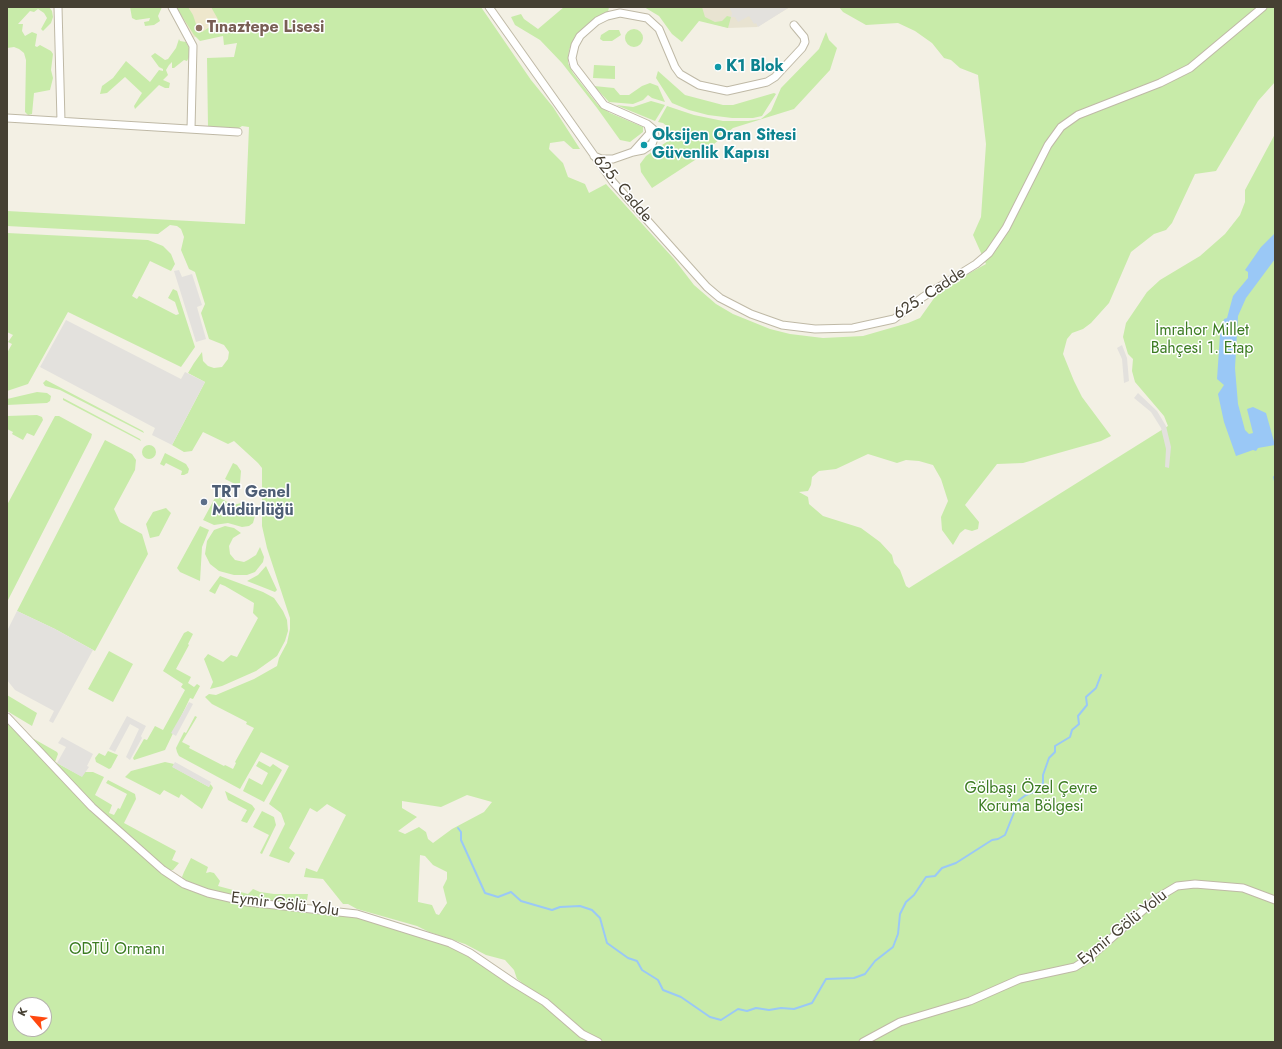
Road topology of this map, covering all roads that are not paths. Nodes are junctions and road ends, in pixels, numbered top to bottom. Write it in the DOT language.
graph roads {
  1 [pos="58,7"];
  2 [pos="172,7"];
  3 [pos="490,7"];
  4 [pos="1263,7"];
  5 [pos="794,24"];
  6 [pos="7,118"];
  7 [pos="61,121"];
  8 [pos="647,124"];
  9 [pos="191,129"];
  10 [pos="238,132"];
  11 [pos="632,152"];
  12 [pos="594,156"];
  13 [pos="7,717"];
  14 [pos="1275,900"];
  15 [pos="598,1042"];
  16 [pos="863,1042"];
  1 -- 7 [label="street"];
  2 -- 9 [label="street"];
  3 -- 12 [label="street, 625. Cadde"];
  4 -- 12 [label="street, 625. Cadde"];
  5 -- 8 [label="street"];
  6 -- 7 [label="street"];
  7 -- 9 [label="street"];
  8 -- 11 [label="street"];
  8 -- 11 [label="street"];
  9 -- 10 [label="street"];
  11 -- 12 [label="street"];
  13 -- 15 [label="street, Eymir Gölü Yolu"];
  14 -- 16 [label="street, Eymir Gölü Yolu"];
}
